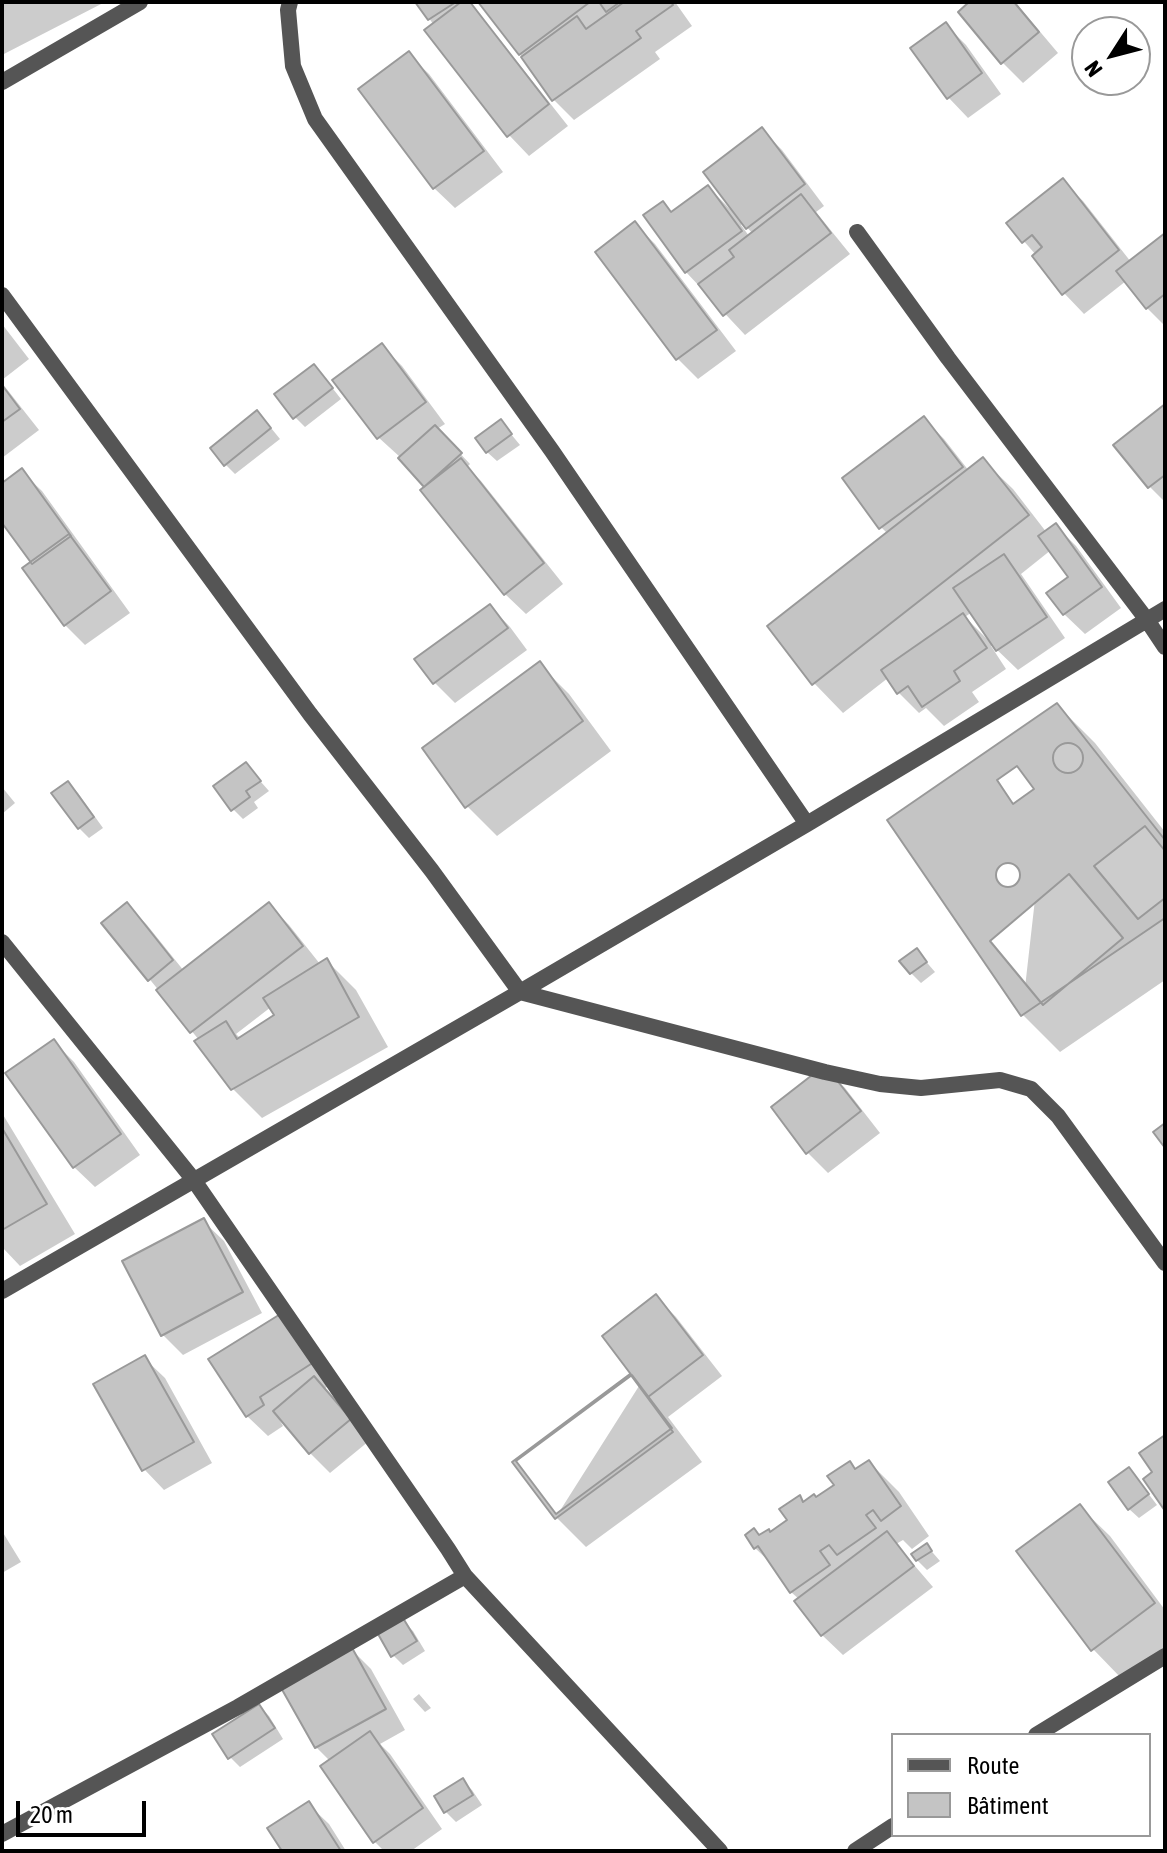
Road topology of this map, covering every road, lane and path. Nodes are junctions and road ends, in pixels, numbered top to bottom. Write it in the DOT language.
graph roads {
  1 [pos="140,2"];
  2 [pos="290,2"];
  3 [pos="2,82"];
  4 [pos="857,232"];
  5 [pos="2,295"];
  6 [pos="1165,609"];
  7 [pos="1147,620"];
  8 [pos="1165,647"];
  9 [pos="807,824"];
  10 [pos="2,942"];
  11 [pos="520,992"];
  12 [pos="193,1179"];
  13 [pos="1165,1263"];
  14 [pos="2,1291"];
  15 [pos="465,1576"];
  16 [pos="1165,1656"];
  17 [pos="1039,1733"];
  18 [pos="891,1827"];
  19 [pos="2,1834"];
  20 [pos="720,1851"];
  21 [pos="855,1851"];
  1 -- 3 [label="street"];
  2 -- 9 [label="street"];
  4 -- 7 [label="street"];
  5 -- 11 [label="street"];
  6 -- 7 [label="street"];
  7 -- 8 [label="street"];
  7 -- 9 [label="street"];
  9 -- 11 [label="street"];
  10 -- 12 [label="street"];
  11 -- 12 [label="street"];
  11 -- 13 [label="street"];
  12 -- 14 [label="street"];
  12 -- 15 [label="street"];
  15 -- 19 [label="street"];
  15 -- 20 [label="street"];
  16 -- 17 [label="street"];
  18 -- 21 [label="street"];
}
